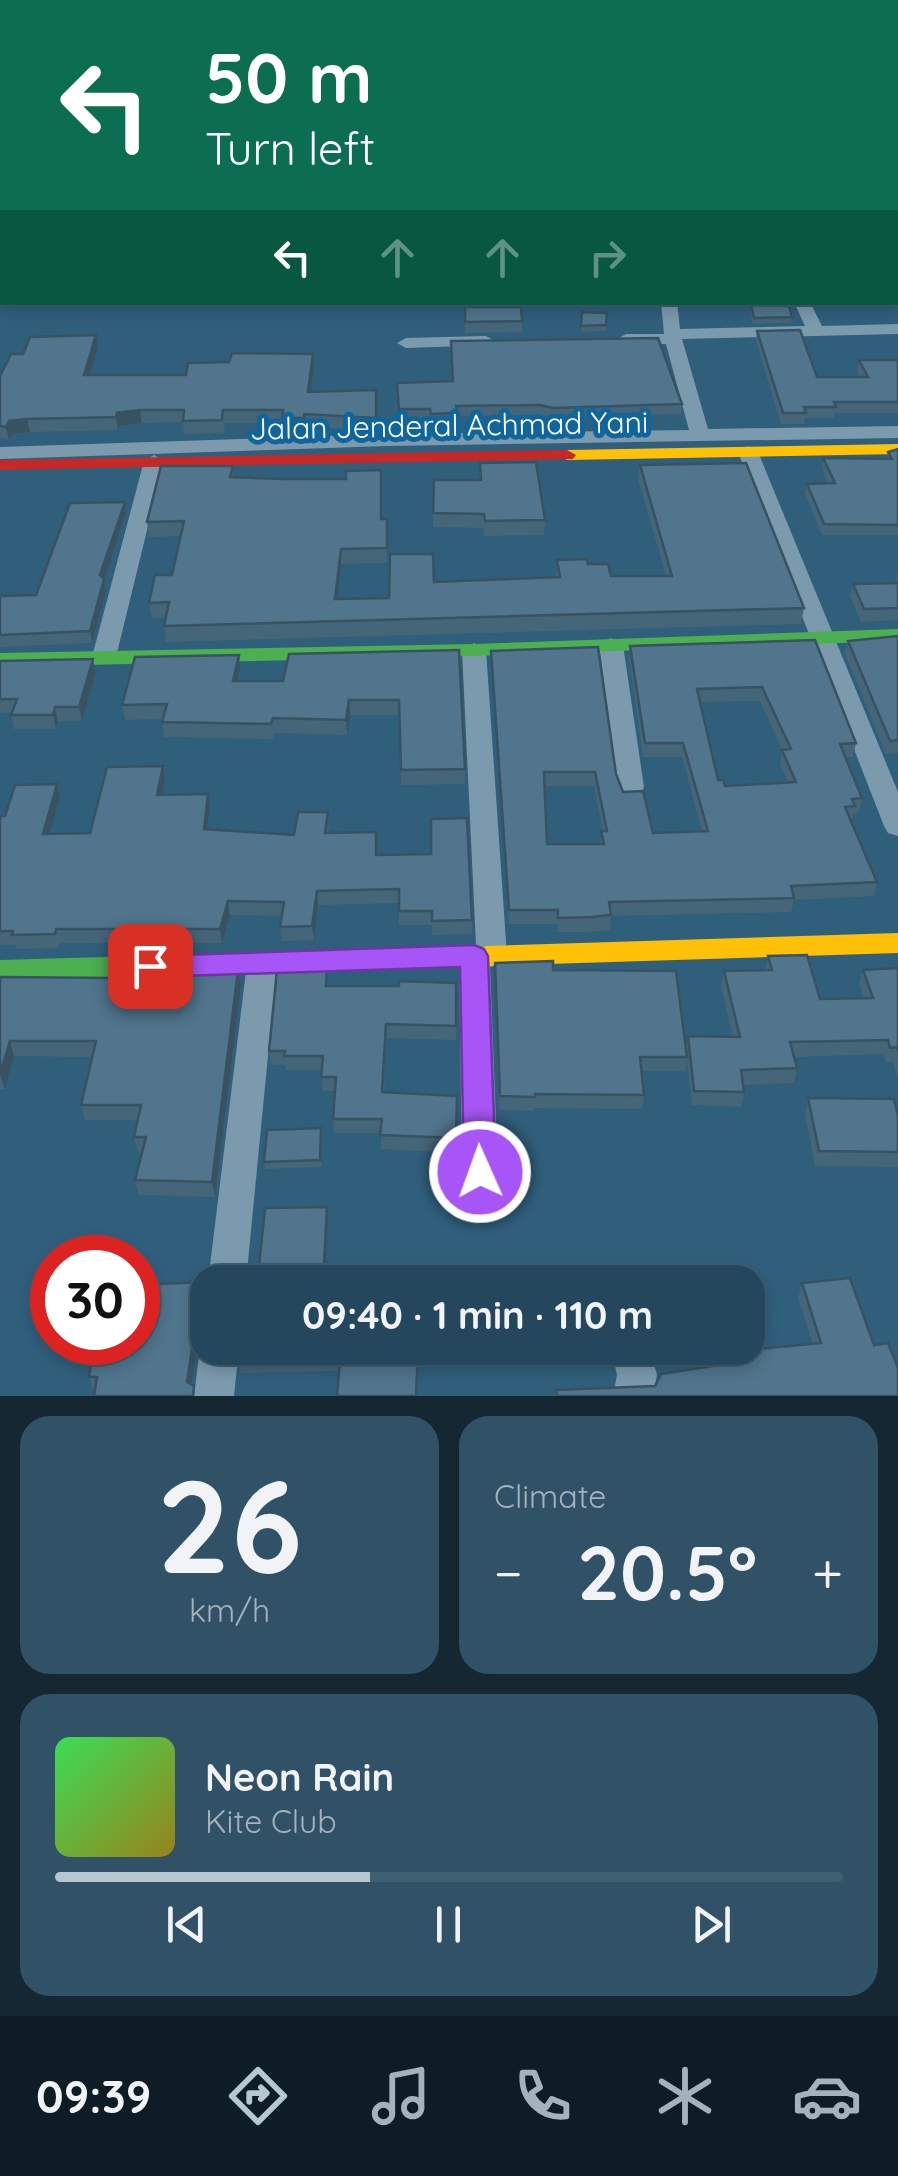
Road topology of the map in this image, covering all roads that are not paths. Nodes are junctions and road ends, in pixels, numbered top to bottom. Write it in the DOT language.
graph roads {
  1 [pos="669,305"];
  2 [pos="803,305"];
  3 [pos="898,329"];
  4 [pos="816,331"];
  5 [pos="673,337"];
  6 [pos="614,339"];
  7 [pos="505,340"];
  8 [pos="406,342"];
  9 [pos="898,432"];
  10 [pos="700,435"];
  11 [pos="898,448"];
  12 [pos="0,452"];
  13 [pos="748,452"];
  14 [pos="154,461"];
  15 [pos="0,465"];
  16 [pos="898,635"];
  17 [pos="822,636"];
  18 [pos="611,645"];
  19 [pos="474,650"];
  20 [pos="104,657"];
  21 [pos="0,660"];
  22 [pos="631,786"];
  23 [pos="898,826"];
  24 [pos="898,942"];
  25 [pos="483,956"];
  26 [pos="262,963"];
  27 [pos="0,971"];
  28 [pos="480,1172"];
  29 [pos="229,1265"];
  30 [pos="218,1365"];
  31 [pos="634,1365"];
  32 [pos="214,1396"];
  33 [pos="633,1396"];
  1 -- 5 [label="street"];
  2 -- 4 [label="street"];
  3 -- 4 [label="street"];
  4 -- 5 [label="street"];
  5 -- 6 [label="street"];
  5 -- 10 [label="street"];
  7 -- 8 [label="street"];
  9 -- 10 [label="street"];
  10 -- 12 [label="street"];
  11 -- 13 [label="street, Jalan Jenderal Achmad Yani"];
  13 -- 14 [label="street, Jalan Jenderal Achmad Yani"];
  13 -- 17 [label="street"];
  14 -- 15 [label="street, Jalan Jenderal Achmad Yani"];
  14 -- 20 [label="street"];
  16 -- 17 [label="street"];
  17 -- 18 [label="street"];
  17 -- 23 [label="street"];
  18 -- 19 [label="street"];
  18 -- 22 [label="street"];
  19 -- 20 [label="street"];
  19 -- 25 [label="street"];
  20 -- 21 [label="street"];
  24 -- 25 [label="street"];
  25 -- 26 [label="street"];
  25 -- 28 [label="street"];
  26 -- 27 [label="street"];
  26 -- 29 [label="street"];
  30 -- 32 [label="street"];
  31 -- 33 [label="street"];
}
